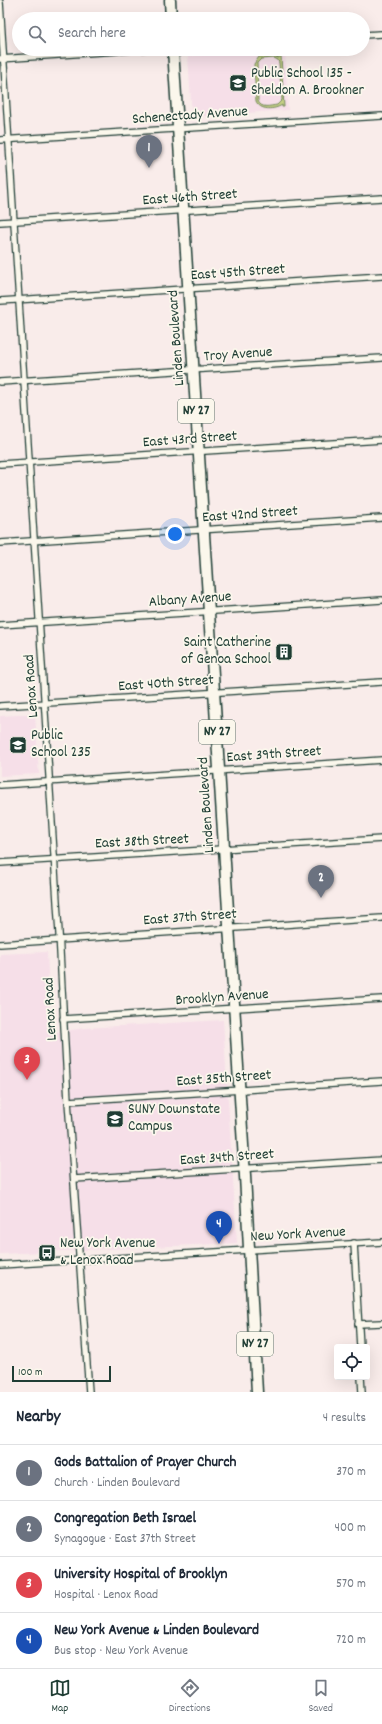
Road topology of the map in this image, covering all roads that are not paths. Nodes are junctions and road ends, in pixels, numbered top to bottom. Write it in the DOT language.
graph roads {
  1 [pos="170,0"];
  2 [pos="0,2"];
  3 [pos="171,12"];
  4 [pos="382,34"];
  5 [pos="370,35"];
  6 [pos="45,56"];
  7 [pos="173,56"];
  8 [pos="2,59"];
  9 [pos="382,116"];
  10 [pos="178,129"];
  11 [pos="0,140"];
  12 [pos="10,140"];
  13 [pos="382,198"];
  14 [pos="184,210"];
  15 [pos="15,221"];
  16 [pos="0,222"];
  17 [pos="382,276"];
  18 [pos="189,289"];
  19 [pos="19,299"];
  20 [pos="0,300"];
  21 [pos="382,358"];
  22 [pos="194,370"];
  23 [pos="24,381"];
  24 [pos="0,382"];
  25 [pos="382,440"];
  26 [pos="199,451"];
  27 [pos="30,462"];
  28 [pos="0,464"];
  29 [pos="382,518"];
  30 [pos="204,530"];
  31 [pos="35,540"];
  32 [pos="0,543"];
  33 [pos="382,600"];
  34 [pos="209,611"];
  35 [pos="40,622"];
  36 [pos="0,625"];
  37 [pos="382,682"];
  38 [pos="214,692"];
  39 [pos="45,703"];
  40 [pos="0,706"];
  41 [pos="382,760"];
  42 [pos="220,771"];
  43 [pos="50,782"];
  44 [pos="0,785"];
  45 [pos="382,839"];
  46 [pos="224,849"];
  47 [pos="55,860"];
  48 [pos="0,863"];
  49 [pos="382,918"];
  50 [pos="230,927"];
  51 [pos="60,939"];
  52 [pos="0,944"];
  53 [pos="382,999"];
  54 [pos="235,1009"];
  55 [pos="63,1019"];
  56 [pos="382,1081"];
  57 [pos="240,1090"];
  58 [pos="68,1101"];
  59 [pos="382,1160"];
  60 [pos="245,1169"];
  61 [pos="74,1179"];
  62 [pos="382,1242"];
  63 [pos="354,1243"];
  64 [pos="250,1250"];
  65 [pos="80,1260"];
  66 [pos="0,1265"];
  67 [pos="382,1323"];
  68 [pos="358,1324"];
  69 [pos="360,1344"];
  70 [pos="361,1380"];
  71 [pos="89,1392"];
  72 [pos="257,1392"];
  73 [pos="362,1392"];
  1 -- 3 [label="highway"];
  2 -- 8 [label="street, Lenox Road"];
  4 -- 5 [label="street"];
  6 -- 8 [label="street"];
  7 -- 10 [label="highway, Linden Boulevard / NY 27"];
  8 -- 12 [label="street, Lenox Road"];
  9 -- 10 [label="street, Schenectady Avenue"];
  10 -- 12 [label="street, Schenectady Avenue"];
  10 -- 14 [label="highway, Linden Boulevard / NY 27"];
  11 -- 12 [label="street, Schenectady Avenue"];
  12 -- 15 [label="street, Lenox Road"];
  13 -- 14 [label="street, East 46th Street"];
  14 -- 15 [label="street, East 46th Street"];
  14 -- 18 [label="highway, Linden Boulevard / NY 27"];
  15 -- 16 [label="street, East 46th Street"];
  15 -- 19 [label="street, Lenox Road"];
  17 -- 18 [label="street, East 45th Street"];
  18 -- 19 [label="street, East 45th Street"];
  18 -- 22 [label="highway, Linden Boulevard / NY 27"];
  19 -- 20 [label="street, East 45th Street"];
  19 -- 23 [label="street, Lenox Road"];
  21 -- 22 [label="street, Troy Avenue"];
  22 -- 23 [label="street, Troy Avenue"];
  22 -- 26 [label="highway, Linden Boulevard / NY 27"];
  23 -- 24 [label="street, Troy Avenue"];
  23 -- 27 [label="street, Lenox Road"];
  25 -- 26 [label="street, East 43rd Street"];
  26 -- 27 [label="street, East 43rd Street"];
  26 -- 30 [label="highway, Linden Boulevard / NY 27"];
  27 -- 28 [label="street, East 43rd Street"];
  27 -- 31 [label="street, Lenox Road"];
  29 -- 30 [label="street, East 42nd Street"];
  30 -- 31 [label="street, East 42nd Street"];
  30 -- 34 [label="highway, Linden Boulevard / NY 27"];
  31 -- 32 [label="street, East 42nd Street"];
  31 -- 35 [label="street, Lenox Road"];
  33 -- 34 [label="street, Albany Avenue"];
  34 -- 35 [label="street, Albany Avenue"];
  34 -- 38 [label="highway, Linden Boulevard / NY 27"];
  35 -- 36 [label="street, Albany Avenue"];
  35 -- 39 [label="street, Lenox Road"];
  37 -- 38 [label="street, East 40th Street"];
  38 -- 39 [label="street, East 40th Street"];
  38 -- 42 [label="highway, Linden Boulevard / NY 27"];
  39 -- 40 [label="street, East 40th Street"];
  39 -- 43 [label="street, Lenox Road"];
  41 -- 42 [label="street, East 39th Street"];
  42 -- 43 [label="street, East 39th Street"];
  42 -- 46 [label="highway, Linden Boulevard / NY 27"];
  43 -- 44 [label="street, East 39th Street"];
  43 -- 47 [label="street, Lenox Road"];
  45 -- 46 [label="street, East 38th Street"];
  46 -- 47 [label="street, East 38th Street"];
  46 -- 50 [label="highway, Linden Boulevard / NY 27"];
  47 -- 48 [label="street, East 38th Street"];
  47 -- 51 [label="street, Lenox Road"];
  49 -- 50 [label="street, East 37th Street"];
  50 -- 51 [label="street, East 37th Street"];
  50 -- 54 [label="highway, Linden Boulevard / NY 27"];
  51 -- 52 [label="street, East 37th Street"];
  51 -- 55 [label="street, Lenox Road"];
  53 -- 54 [label="street, Brooklyn Avenue"];
  54 -- 55 [label="street, Brooklyn Avenue"];
  54 -- 57 [label="highway, Linden Boulevard / NY 27"];
  55 -- 58 [label="street, Lenox Road"];
  56 -- 57 [label="street, East 35th Street"];
  57 -- 58 [label="street, East 35th Street"];
  57 -- 60 [label="highway, Linden Boulevard / NY 27"];
  58 -- 61 [label="street, Lenox Road"];
  59 -- 60 [label="street, East 34th Street"];
  60 -- 61 [label="street, East 34th Street"];
  60 -- 64 [label="highway, Linden Boulevard / NY 27"];
  61 -- 65 [label="street, Lenox Road"];
  62 -- 63 [label="street, New York Avenue"];
  63 -- 64 [label="street, New York Avenue"];
  63 -- 68 [label="street"];
  64 -- 65 [label="street, New York Avenue"];
  64 -- 72 [label="highway, Linden Boulevard / NY 27"];
  65 -- 66 [label="street, New York Avenue"];
  65 -- 71 [label="street, Lenox Road"];
  67 -- 68 [label="street"];
  68 -- 69 [label="street"];
  70 -- 73 [label="street"];
}
